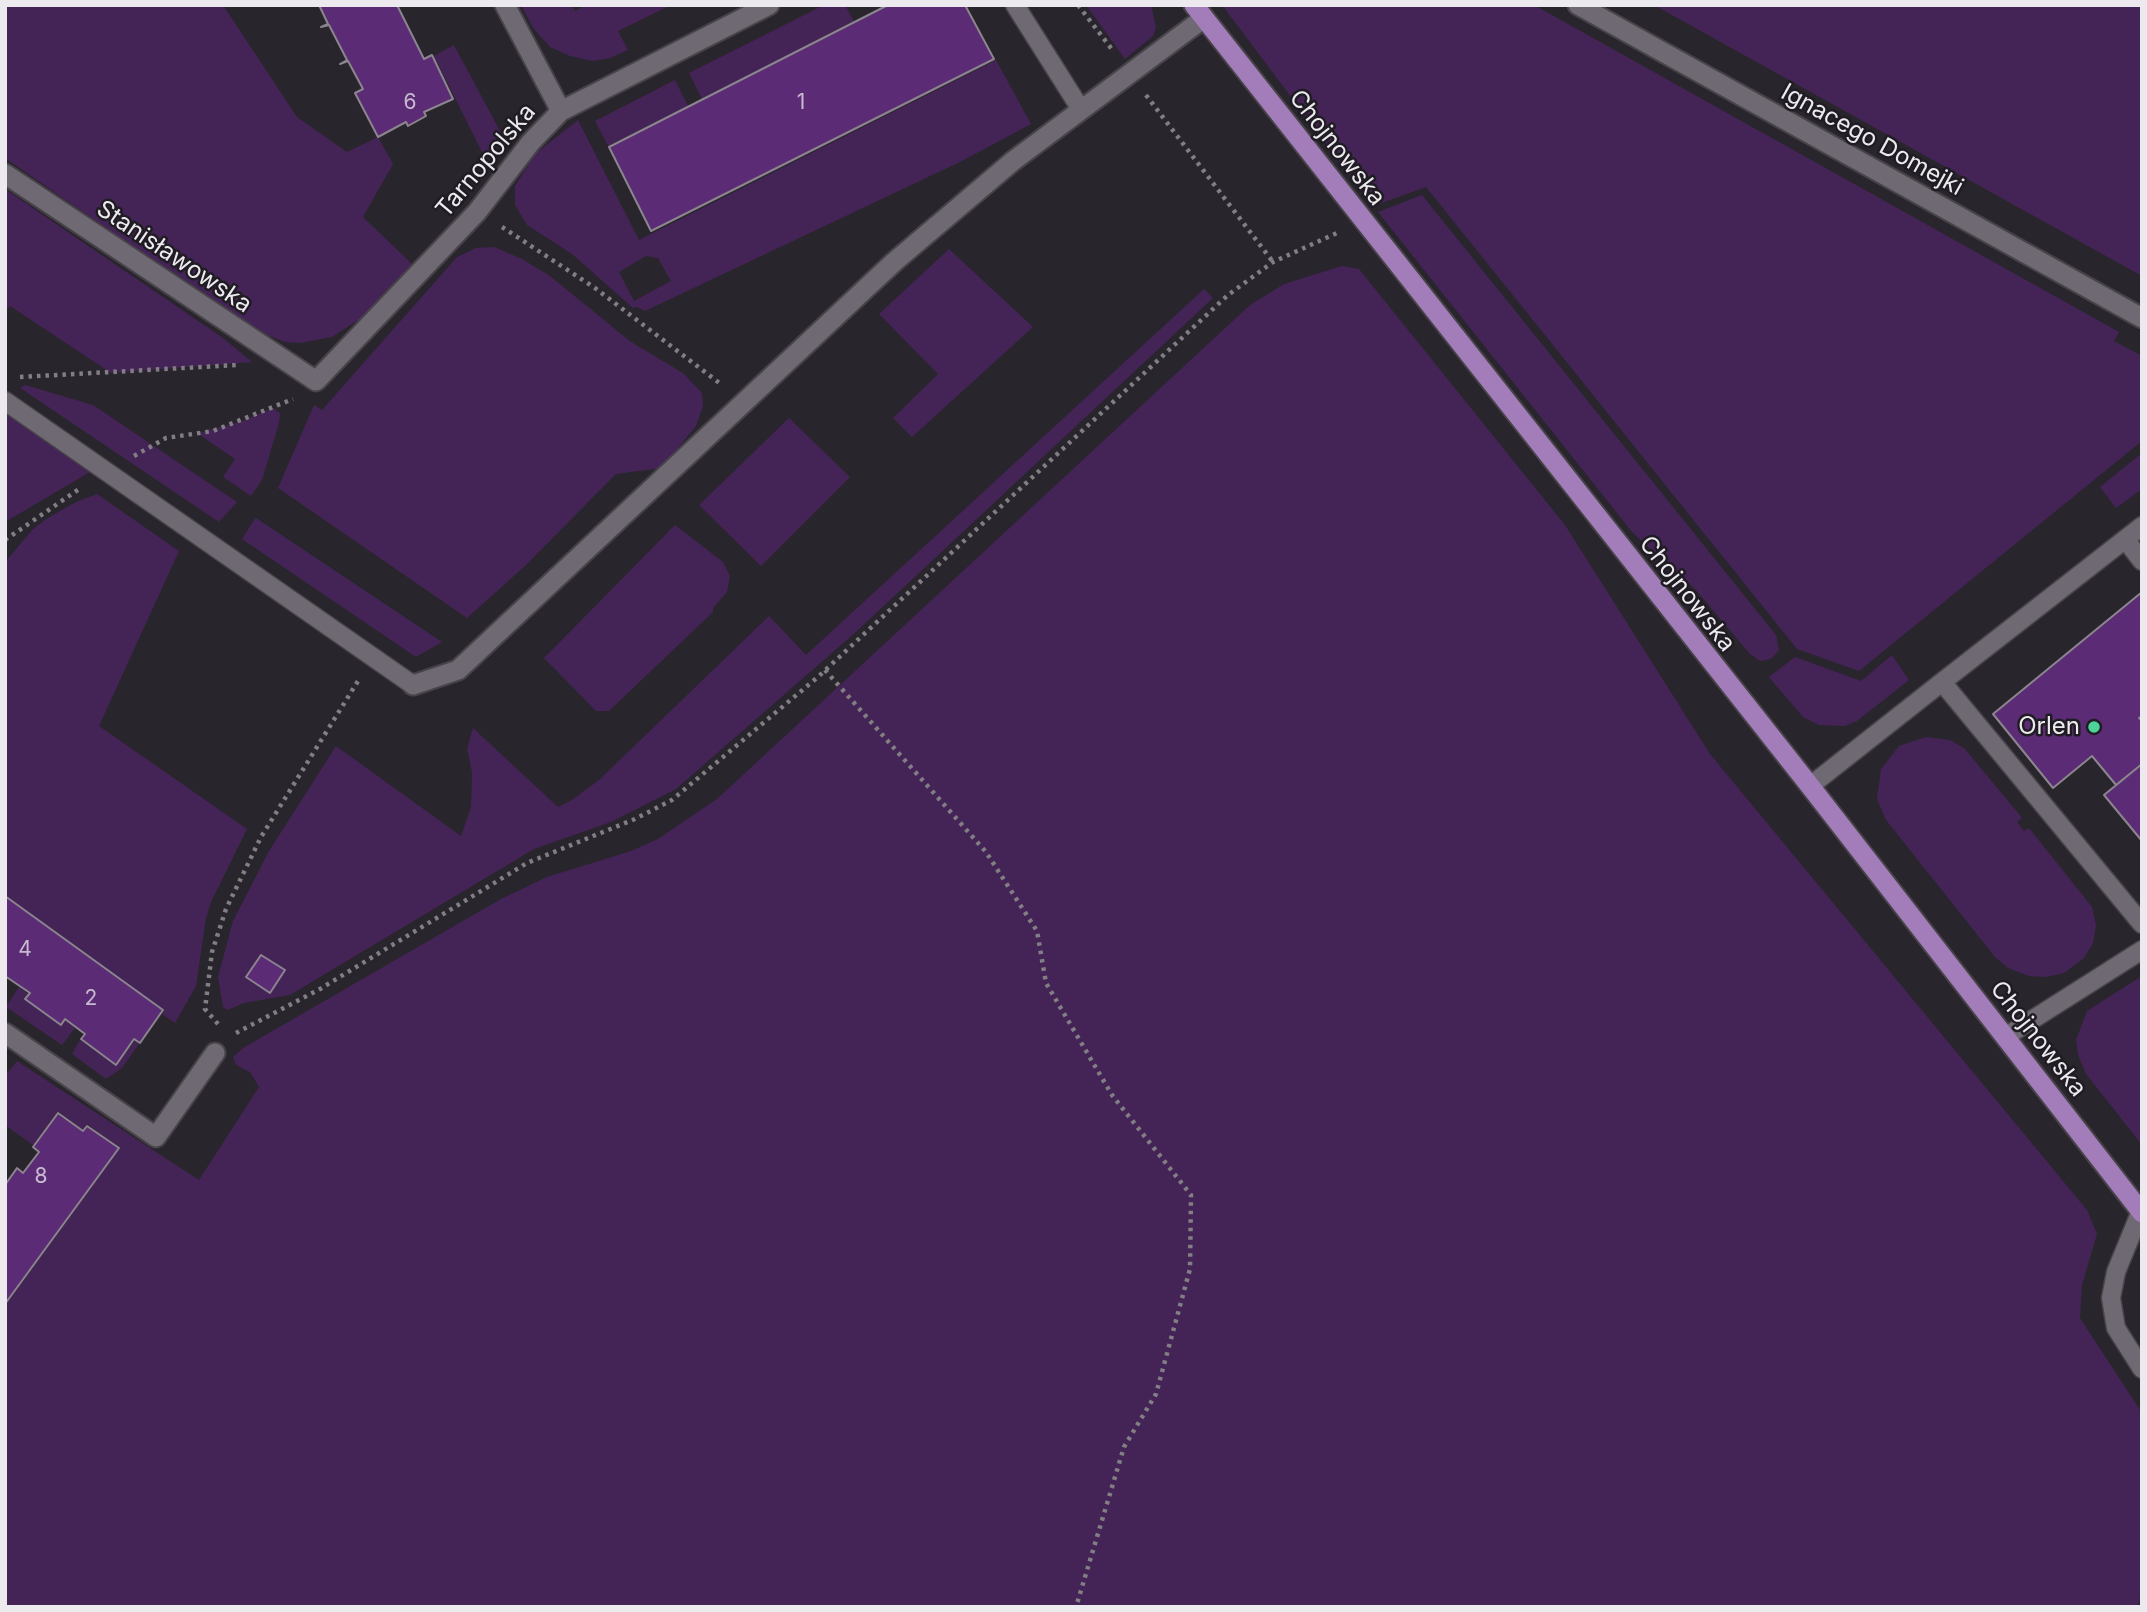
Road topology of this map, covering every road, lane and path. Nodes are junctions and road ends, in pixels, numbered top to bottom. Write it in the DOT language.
graph roads {
  1 [pos="505,5"];
  2 [pos="769,5"];
  3 [pos="1015,5"];
  4 [pos="1078,5"];
  5 [pos="1578,5"];
  6 [pos="1199,12"];
  7 [pos="1129,72"];
  8 [pos="1080,108"];
  9 [pos="561,111"];
  10 [pos="5,174"];
  11 [pos="477,212"];
  12 [pos="1340,232"];
  13 [pos="1273,262"];
  14 [pos="2142,318"];
  15 [pos="281,358"];
  16 [pos="13,377"];
  17 [pos="316,381"];
  18 [pos="743,400"];
  19 [pos="5,401"];
  20 [pos="106,470"];
  21 [pos="2142,526"];
  22 [pos="5,540"];
  23 [pos="2125,540"];
  24 [pos="2142,561"];
  25 [pos="373,657"];
  26 [pos="825,670"];
  27 [pos="1942,682"];
  28 [pos="413,685"];
  29 [pos="1810,786"];
  30 [pos="2142,924"];
  31 [pos="2142,950"];
  32 [pos="5,1033"];
  33 [pos="2005,1037"];
  34 [pos="230,1038"];
  35 [pos="215,1053"];
  36 [pos="2141,1212"];
  37 [pos="2142,1370"];
  38 [pos="1076,1607"];
  1 -- 9 [label="street"];
  2 -- 9 [label="street, Tarnopolska"];
  3 -- 8 [label="lane"];
  4 -- 7 [label="path"];
  5 -- 14 [label="street, Ignacego Domejki"];
  6 -- 7 [label="street"];
  6 -- 29 [label="main road, Chojnowska"];
  7 -- 8 [label="street"];
  7 -- 13 [label="path"];
  8 -- 18 [label="street"];
  9 -- 11 [label="street, Tarnopolska"];
  10 -- 15 [label="street, Stanisławowska"];
  11 -- 17 [label="street, Tarnopolska"];
  11 -- 18 [label="path"];
  12 -- 13 [label="path"];
  13 -- 26 [label="path"];
  15 -- 16 [label="path"];
  15 -- 17 [label="street, Stanisławowska"];
  17 -- 20 [label="path"];
  18 -- 28 [label="street"];
  19 -- 20 [label="lane"];
  20 -- 22 [label="path"];
  20 -- 25 [label="lane"];
  21 -- 23 [label="lane"];
  23 -- 24 [label="lane"];
  23 -- 27 [label="lane"];
  25 -- 28 [label="lane"];
  25 -- 34 [label="path"];
  26 -- 34 [label="path"];
  26 -- 38 [label="path"];
  27 -- 29 [label="lane"];
  27 -- 30 [label="lane"];
  29 -- 33 [label="main road, Chojnowska"];
  31 -- 33 [label="lane"];
  32 -- 35 [label="street"];
  33 -- 36 [label="main road, Chojnowska"];
  34 -- 35 [label="path"];
  36 -- 37 [label="lane"];
}
